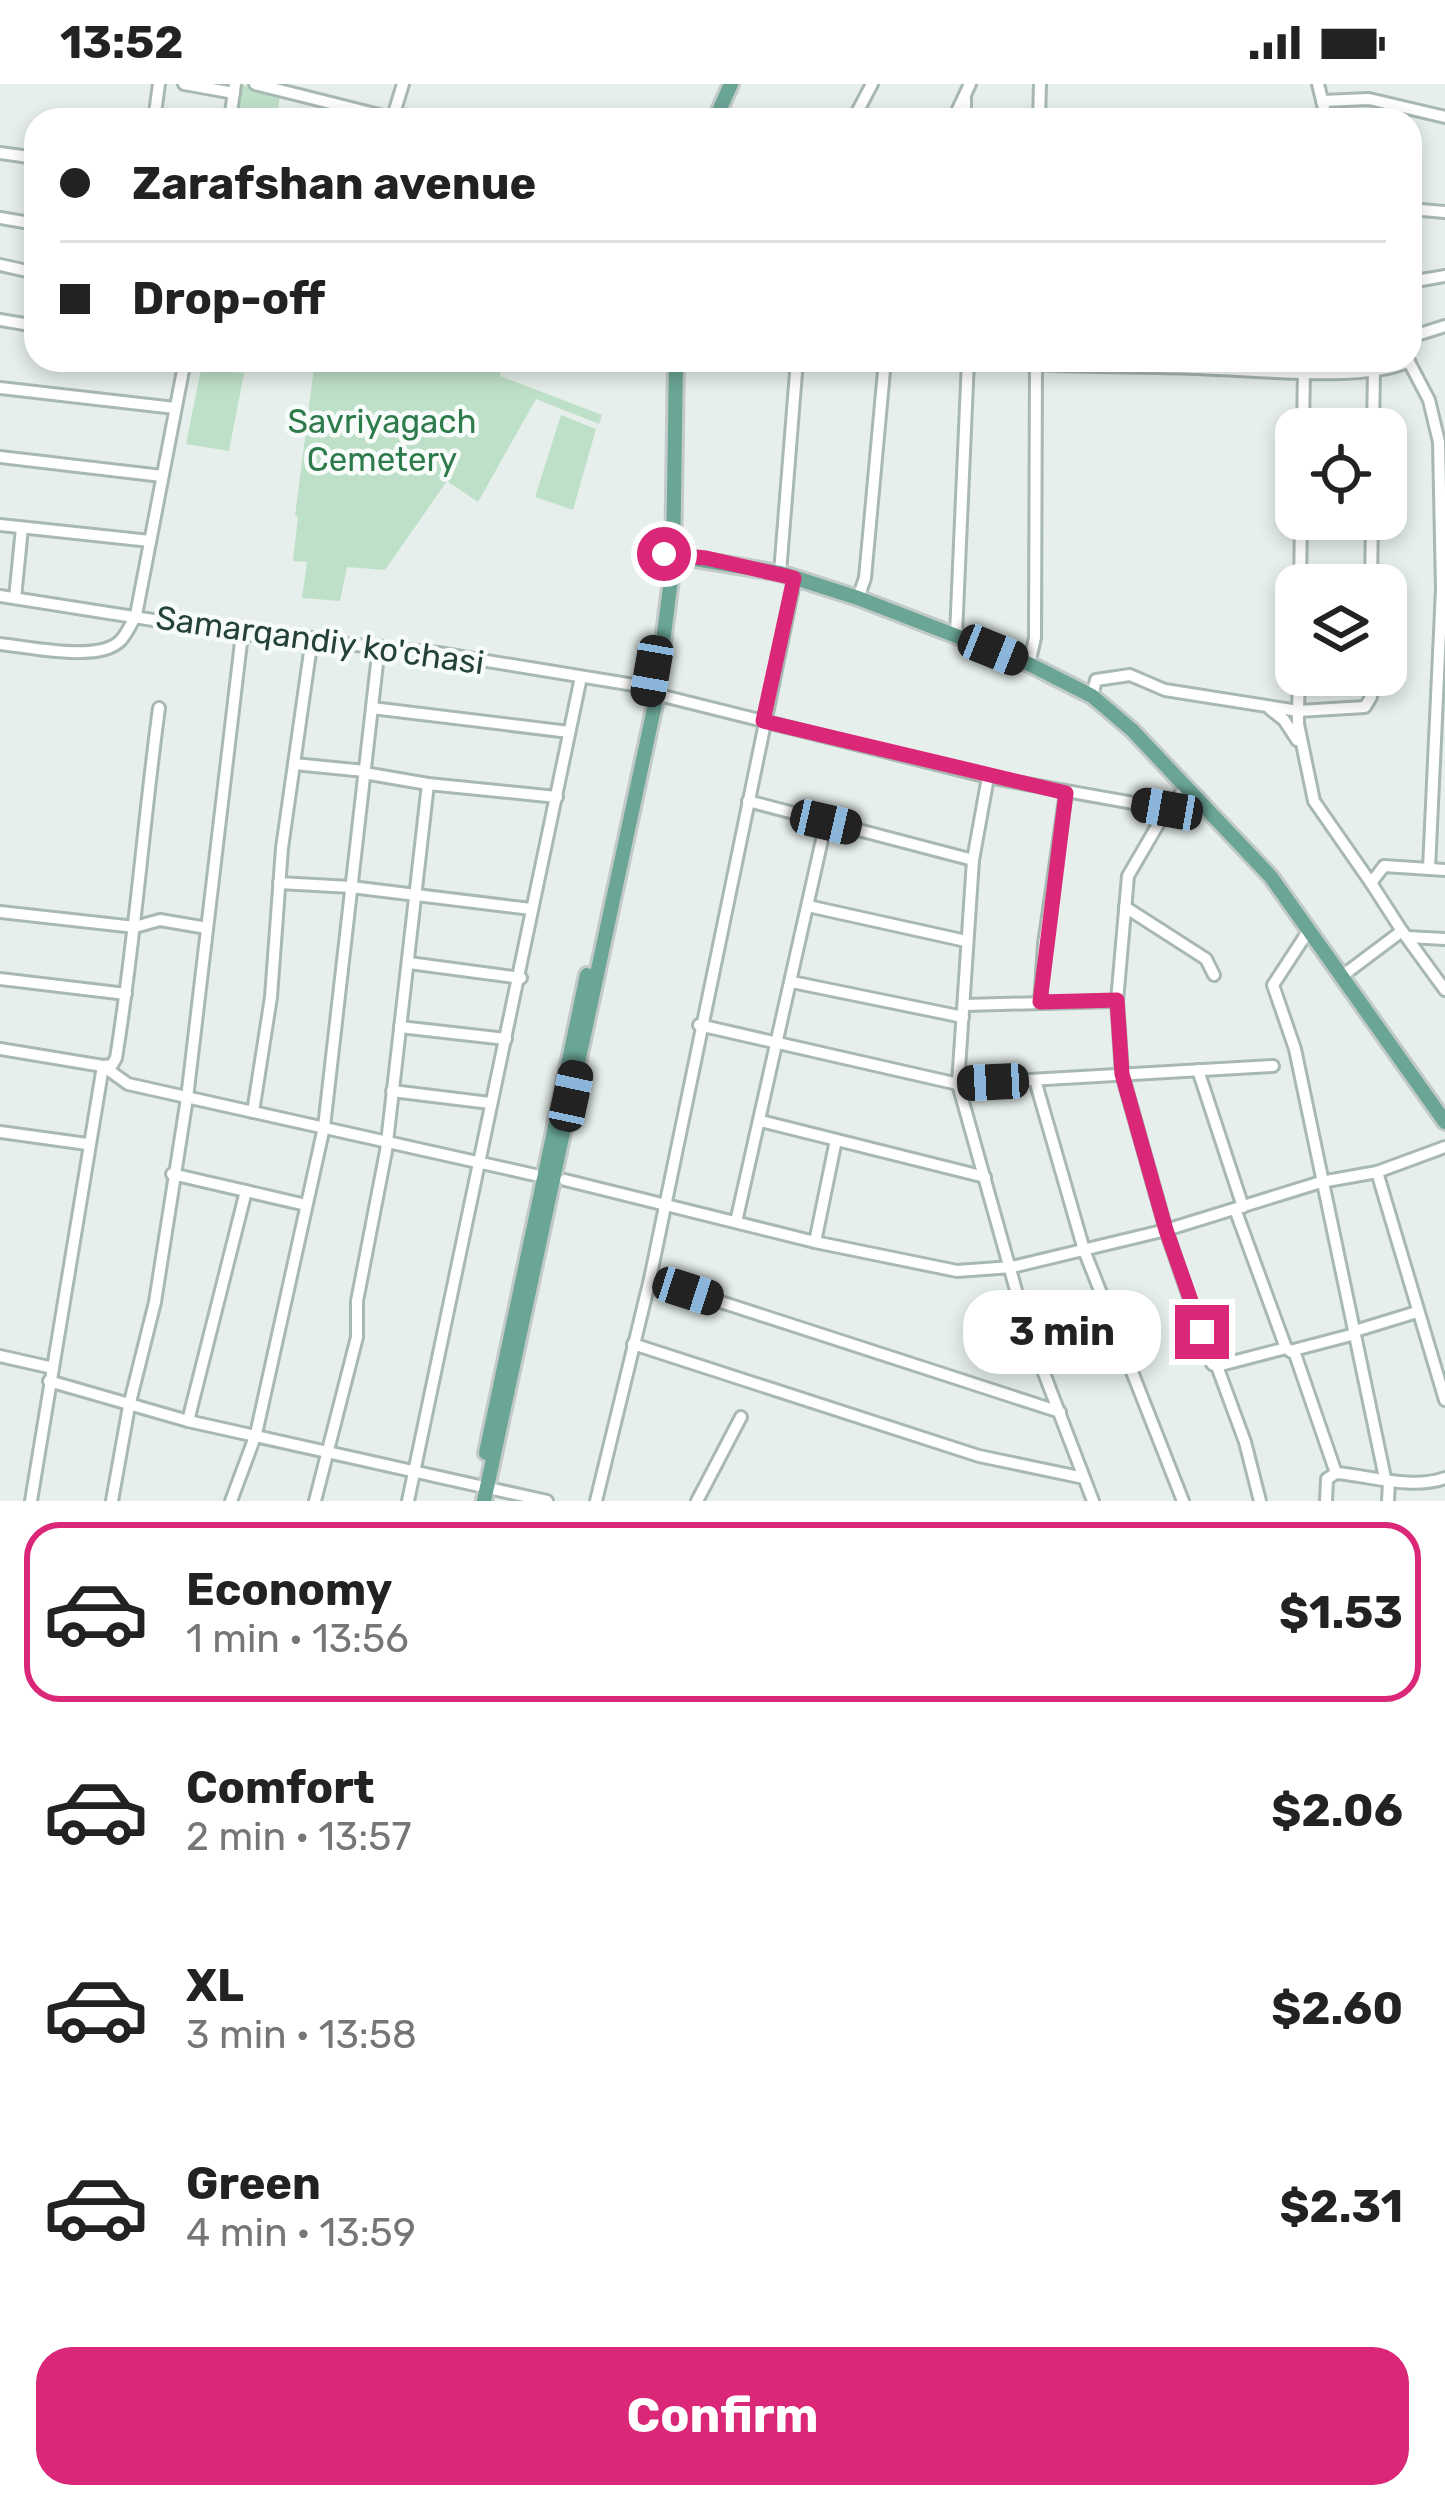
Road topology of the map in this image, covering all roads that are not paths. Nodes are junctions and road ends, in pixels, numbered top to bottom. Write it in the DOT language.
graph roads {
  1 [pos="184,84"];
  2 [pos="256,84"];
  3 [pos="1318,84"];
  4 [pos="234,88"];
  5 [pos="281,88"];
  6 [pos="1322,101"];
  7 [pos="353,108"];
  8 [pos="1324,108"];
  9 [pos="1407,108"];
  10 [pos="182,372"];
  11 [pos="672,372"];
  12 [pos="796,372"];
  13 [pos="884,372"];
  14 [pos="967,372"];
  15 [pos="1036,372"];
  16 [pos="1304,372"];
  17 [pos="1374,372"];
  18 [pos="1414,372"];
  19 [pos="0,388"];
  20 [pos="175,408"];
  21 [pos="1303,408"];
  22 [pos="1373,408"];
  23 [pos="1441,432"];
  24 [pos="0,457"];
  25 [pos="162,476"];
  26 [pos="0,526"];
  27 [pos="22,528"];
  28 [pos="150,541"];
  29 [pos="668,554"];
  30 [pos="787,576"];
  31 [pos="1443,589"];
  32 [pos="0,596"];
  33 [pos="15,598"];
  34 [pos="858,598"];
  35 [pos="136,615"];
  36 [pos="242,634"];
  37 [pos="956,635"];
  38 [pos="312,638"];
  39 [pos="0,644"];
  40 [pos="379,646"];
  41 [pos="1029,664"];
  42 [pos="581,677"];
  43 [pos="640,686"];
  44 [pos="1092,696"];
  45 [pos="1298,696"];
  46 [pos="1371,696"];
  47 [pos="667,697"];
  48 [pos="1268,707"];
  49 [pos="159,708"];
  50 [pos="372,708"];
  51 [pos="1298,711"];
  52 [pos="763,721"];
  53 [pos="569,732"];
  54 [pos="1298,743"];
  55 [pos="294,764"];
  56 [pos="365,772"];
  57 [pos="988,777"];
  58 [pos="428,784"];
  59 [pos="1187,787"];
  60 [pos="1066,793"];
  61 [pos="557,797"];
  62 [pos="748,801"];
  63 [pos="1167,809"];
  64 [pos="826,822"];
  65 [pos="974,860"];
  66 [pos="1429,869"];
  67 [pos="1445,870"];
  68 [pos="279,883"];
  69 [pos="1371,883"];
  70 [pos="351,887"];
  71 [pos="417,896"];
  72 [pos="808,906"];
  73 [pos="1125,907"];
  74 [pos="531,909"];
  75 [pos="0,912"];
  76 [pos="135,927"];
  77 [pos="206,928"];
  78 [pos="1309,930"];
  79 [pos="1404,934"];
  80 [pos="1445,939"];
  81 [pos="966,941"];
  82 [pos="409,963"];
  83 [pos="1214,975"];
  84 [pos="1342,976"];
  85 [pos="520,978"];
  86 [pos="0,979"];
  87 [pos="792,982"];
  88 [pos="1445,990"];
  89 [pos="126,994"];
  90 [pos="1117,1000"];
  91 [pos="1040,1002"];
  92 [pos="964,1011"];
  93 [pos="699,1025"];
  94 [pos="400,1027"];
  95 [pos="506,1039"];
  96 [pos="777,1042"];
  97 [pos="0,1049"];
  98 [pos="103,1066"];
  99 [pos="1273,1066"];
  100 [pos="1198,1070"];
  101 [pos="1122,1074"];
  102 [pos="1035,1080"];
  103 [pos="958,1084"];
  104 [pos="392,1091"];
  105 [pos="187,1097"];
  106 [pos="490,1103"];
  107 [pos="253,1112"];
  108 [pos="761,1121"];
  109 [pos="1445,1122"];
  110 [pos="323,1127"];
  111 [pos="0,1132"];
  112 [pos="836,1140"];
  113 [pos="387,1143"];
  114 [pos="87,1144"];
  115 [pos="1445,1148"];
  116 [pos="478,1161"];
  117 [pos="1377,1172"];
  118 [pos="172,1174"];
  119 [pos="536,1175"];
  120 [pos="985,1177"];
  121 [pos="566,1180"];
  122 [pos="1321,1182"];
  123 [pos="246,1191"];
  124 [pos="306,1205"];
  125 [pos="663,1206"];
  126 [pos="1239,1208"];
  127 [pos="736,1222"];
  128 [pos="1166,1230"];
  129 [pos="815,1242"];
  130 [pos="1084,1250"];
  131 [pos="1012,1268"];
  132 [pos="650,1279"];
  133 [pos="1417,1312"];
  134 [pos="1355,1333"];
  135 [pos="633,1344"];
  136 [pos="1288,1349"];
  137 [pos="0,1356"];
  138 [pos="1217,1366"];
  139 [pos="51,1374"];
  140 [pos="1445,1400"];
  141 [pos="129,1406"];
  142 [pos="1060,1412"];
  143 [pos="741,1417"];
  144 [pos="188,1421"];
  145 [pos="256,1433"];
  146 [pos="326,1453"];
  147 [pos="413,1472"];
  148 [pos="1336,1473"];
  149 [pos="1084,1478"];
  150 [pos="1445,1478"];
  151 [pos="1387,1479"];
  152 [pos="481,1495"];
  153 [pos="31,1501"];
  154 [pos="112,1501"];
  155 [pos="230,1501"];
  156 [pos="315,1501"];
  157 [pos="408,1501"];
  158 [pos="547,1501"];
  159 [pos="596,1501"];
  160 [pos="697,1501"];
  161 [pos="1093,1501"];
  162 [pos="1184,1501"];
  163 [pos="1260,1501"];
  164 [pos="1326,1501"];
  165 [pos="1388,1501"];
  1 -- 4 [label="street"];
  2 -- 5 [label="street"];
  3 -- 6 [label="street"];
  5 -- 7 [label="street"];
  6 -- 8 [label="street"];
  6 -- 9 [label="street"];
  10 -- 20 [label="street"];
  11 -- 29 [label="main road"];
  12 -- 30 [label="street"];
  13 -- 34 [label="street"];
  14 -- 37 [label="street"];
  15 -- 41 [label="street"];
  16 -- 21 [label="street"];
  17 -- 22 [label="street"];
  18 -- 23 [label="street"];
  19 -- 20 [label="street"];
  20 -- 25 [label="street"];
  23 -- 31 [label="street"];
  24 -- 25 [label="street"];
  25 -- 28 [label="street"];
  26 -- 27 [label="street"];
  27 -- 28 [label="street"];
  27 -- 33 [label="street"];
  28 -- 35 [label="street"];
  29 -- 30 [label="main road"];
  29 -- 152 [label="main road"];
  30 -- 34 [label="main road"];
  30 -- 52 [label="street"];
  31 -- 66 [label="street"];
  32 -- 33 [label="street, Samarqandiy ko'chasi"];
  33 -- 35 [label="street, Samarqandiy ko'chasi"];
  34 -- 37 [label="main road"];
  35 -- 36 [label="street, Samarqandiy ko'chasi"];
  35 -- 39 [label="street"];
  36 -- 38 [label="street, Samarqandiy ko'chasi"];
  36 -- 77 [label="street"];
  37 -- 41 [label="main road"];
  38 -- 40 [label="street, Samarqandiy ko'chasi"];
  38 -- 55 [label="street"];
  40 -- 42 [label="street, Samarqandiy ko'chasi"];
  40 -- 50 [label="street"];
  41 -- 44 [label="main road"];
  42 -- 43 [label="street, Samarqandiy ko'chasi"];
  42 -- 53 [label="street"];
  44 -- 48 [label="street"];
  44 -- 59 [label="main road"];
  45 -- 51 [label="street"];
  46 -- 51 [label="street"];
  47 -- 52 [label="street"];
  48 -- 51 [label="street"];
  48 -- 54 [label="street"];
  49 -- 76 [label="street"];
  50 -- 53 [label="street"];
  50 -- 56 [label="street"];
  51 -- 54 [label="street"];
  52 -- 57 [label="street"];
  52 -- 62 [label="street"];
  53 -- 61 [label="street"];
  54 -- 69 [label="street"];
  55 -- 56 [label="street"];
  55 -- 68 [label="street"];
  56 -- 58 [label="street"];
  56 -- 70 [label="street"];
  57 -- 60 [label="street"];
  57 -- 65 [label="street"];
  58 -- 61 [label="street"];
  58 -- 71 [label="street"];
  59 -- 63 [label="street"];
  59 -- 78 [label="main road"];
  60 -- 63 [label="street"];
  60 -- 91 [label="street"];
  61 -- 74 [label="street"];
  62 -- 64 [label="street"];
  62 -- 93 [label="street"];
  63 -- 73 [label="street"];
  64 -- 65 [label="street"];
  64 -- 72 [label="street"];
  65 -- 81 [label="street"];
  66 -- 67 [label="street"];
  66 -- 69 [label="street"];
  68 -- 70 [label="street"];
  68 -- 107 [label="street"];
  69 -- 79 [label="street"];
  70 -- 71 [label="street"];
  70 -- 110 [label="street"];
  71 -- 74 [label="street"];
  71 -- 82 [label="street"];
  72 -- 81 [label="street"];
  72 -- 87 [label="street"];
  73 -- 83 [label="street"];
  73 -- 90 [label="street"];
  74 -- 85 [label="street"];
  75 -- 76 [label="street"];
  76 -- 77 [label="street"];
  76 -- 89 [label="street"];
  77 -- 105 [label="street"];
  78 -- 84 [label="main road"];
  78 -- 122 [label="street"];
  79 -- 80 [label="street"];
  79 -- 84 [label="street"];
  79 -- 88 [label="street"];
  81 -- 92 [label="street"];
  82 -- 85 [label="street"];
  82 -- 94 [label="street"];
  84 -- 109 [label="main road"];
  85 -- 95 [label="street"];
  86 -- 89 [label="street"];
  87 -- 92 [label="street"];
  87 -- 96 [label="street"];
  89 -- 98 [label="street"];
  90 -- 91 [label="street"];
  90 -- 101 [label="street"];
  91 -- 92 [label="street"];
  92 -- 103 [label="street"];
  93 -- 96 [label="street"];
  93 -- 125 [label="street"];
  94 -- 95 [label="street"];
  94 -- 104 [label="street"];
  95 -- 106 [label="street"];
  96 -- 103 [label="street"];
  96 -- 108 [label="street"];
  97 -- 98 [label="street"];
  98 -- 105 [label="street"];
  98 -- 114 [label="street"];
  99 -- 100 [label="street"];
  100 -- 101 [label="street"];
  100 -- 126 [label="street"];
  101 -- 102 [label="street"];
  101 -- 128 [label="street"];
  102 -- 103 [label="street"];
  102 -- 130 [label="street"];
  103 -- 120 [label="street"];
  104 -- 106 [label="street"];
  104 -- 113 [label="street"];
  105 -- 107 [label="street"];
  105 -- 118 [label="street"];
  106 -- 116 [label="street"];
  107 -- 110 [label="street"];
  108 -- 112 [label="street"];
  108 -- 127 [label="street"];
  110 -- 113 [label="street"];
  110 -- 124 [label="street"];
  111 -- 114 [label="street"];
  112 -- 120 [label="street"];
  112 -- 129 [label="street"];
  113 -- 116 [label="street"];
  113 -- 146 [label="street"];
  114 -- 139 [label="street"];
  115 -- 117 [label="street"];
  116 -- 119 [label="street"];
  116 -- 147 [label="street"];
  117 -- 122 [label="street"];
  117 -- 133 [label="street"];
  118 -- 123 [label="street"];
  118 -- 141 [label="street"];
  120 -- 131 [label="street"];
  121 -- 125 [label="street"];
  122 -- 126 [label="street"];
  122 -- 134 [label="street"];
  123 -- 124 [label="street"];
  123 -- 144 [label="street"];
  124 -- 145 [label="street"];
  125 -- 127 [label="street"];
  125 -- 132 [label="street"];
  126 -- 128 [label="street"];
  126 -- 136 [label="street"];
  127 -- 129 [label="street"];
  128 -- 130 [label="street"];
  128 -- 138 [label="street"];
  129 -- 131 [label="street"];
  130 -- 131 [label="street"];
  130 -- 162 [label="street"];
  131 -- 142 [label="street"];
  132 -- 135 [label="street"];
  132 -- 142 [label="street"];
  133 -- 134 [label="street"];
  133 -- 140 [label="street"];
  134 -- 136 [label="street"];
  134 -- 151 [label="street"];
  135 -- 149 [label="street"];
  135 -- 159 [label="street"];
  136 -- 138 [label="street"];
  136 -- 148 [label="street"];
  137 -- 139 [label="street"];
  138 -- 163 [label="street"];
  139 -- 141 [label="street"];
  139 -- 153 [label="street"];
  141 -- 144 [label="street"];
  141 -- 154 [label="street"];
  142 -- 149 [label="street"];
  143 -- 160 [label="street"];
  144 -- 145 [label="street"];
  145 -- 146 [label="street"];
  145 -- 155 [label="street"];
  146 -- 147 [label="street"];
  146 -- 156 [label="street"];
  147 -- 152 [label="street"];
  147 -- 157 [label="street"];
  148 -- 151 [label="street"];
  148 -- 164 [label="street"];
  149 -- 161 [label="street"];
  150 -- 151 [label="street"];
  151 -- 165 [label="street"];
  152 -- 158 [label="street"];
}
